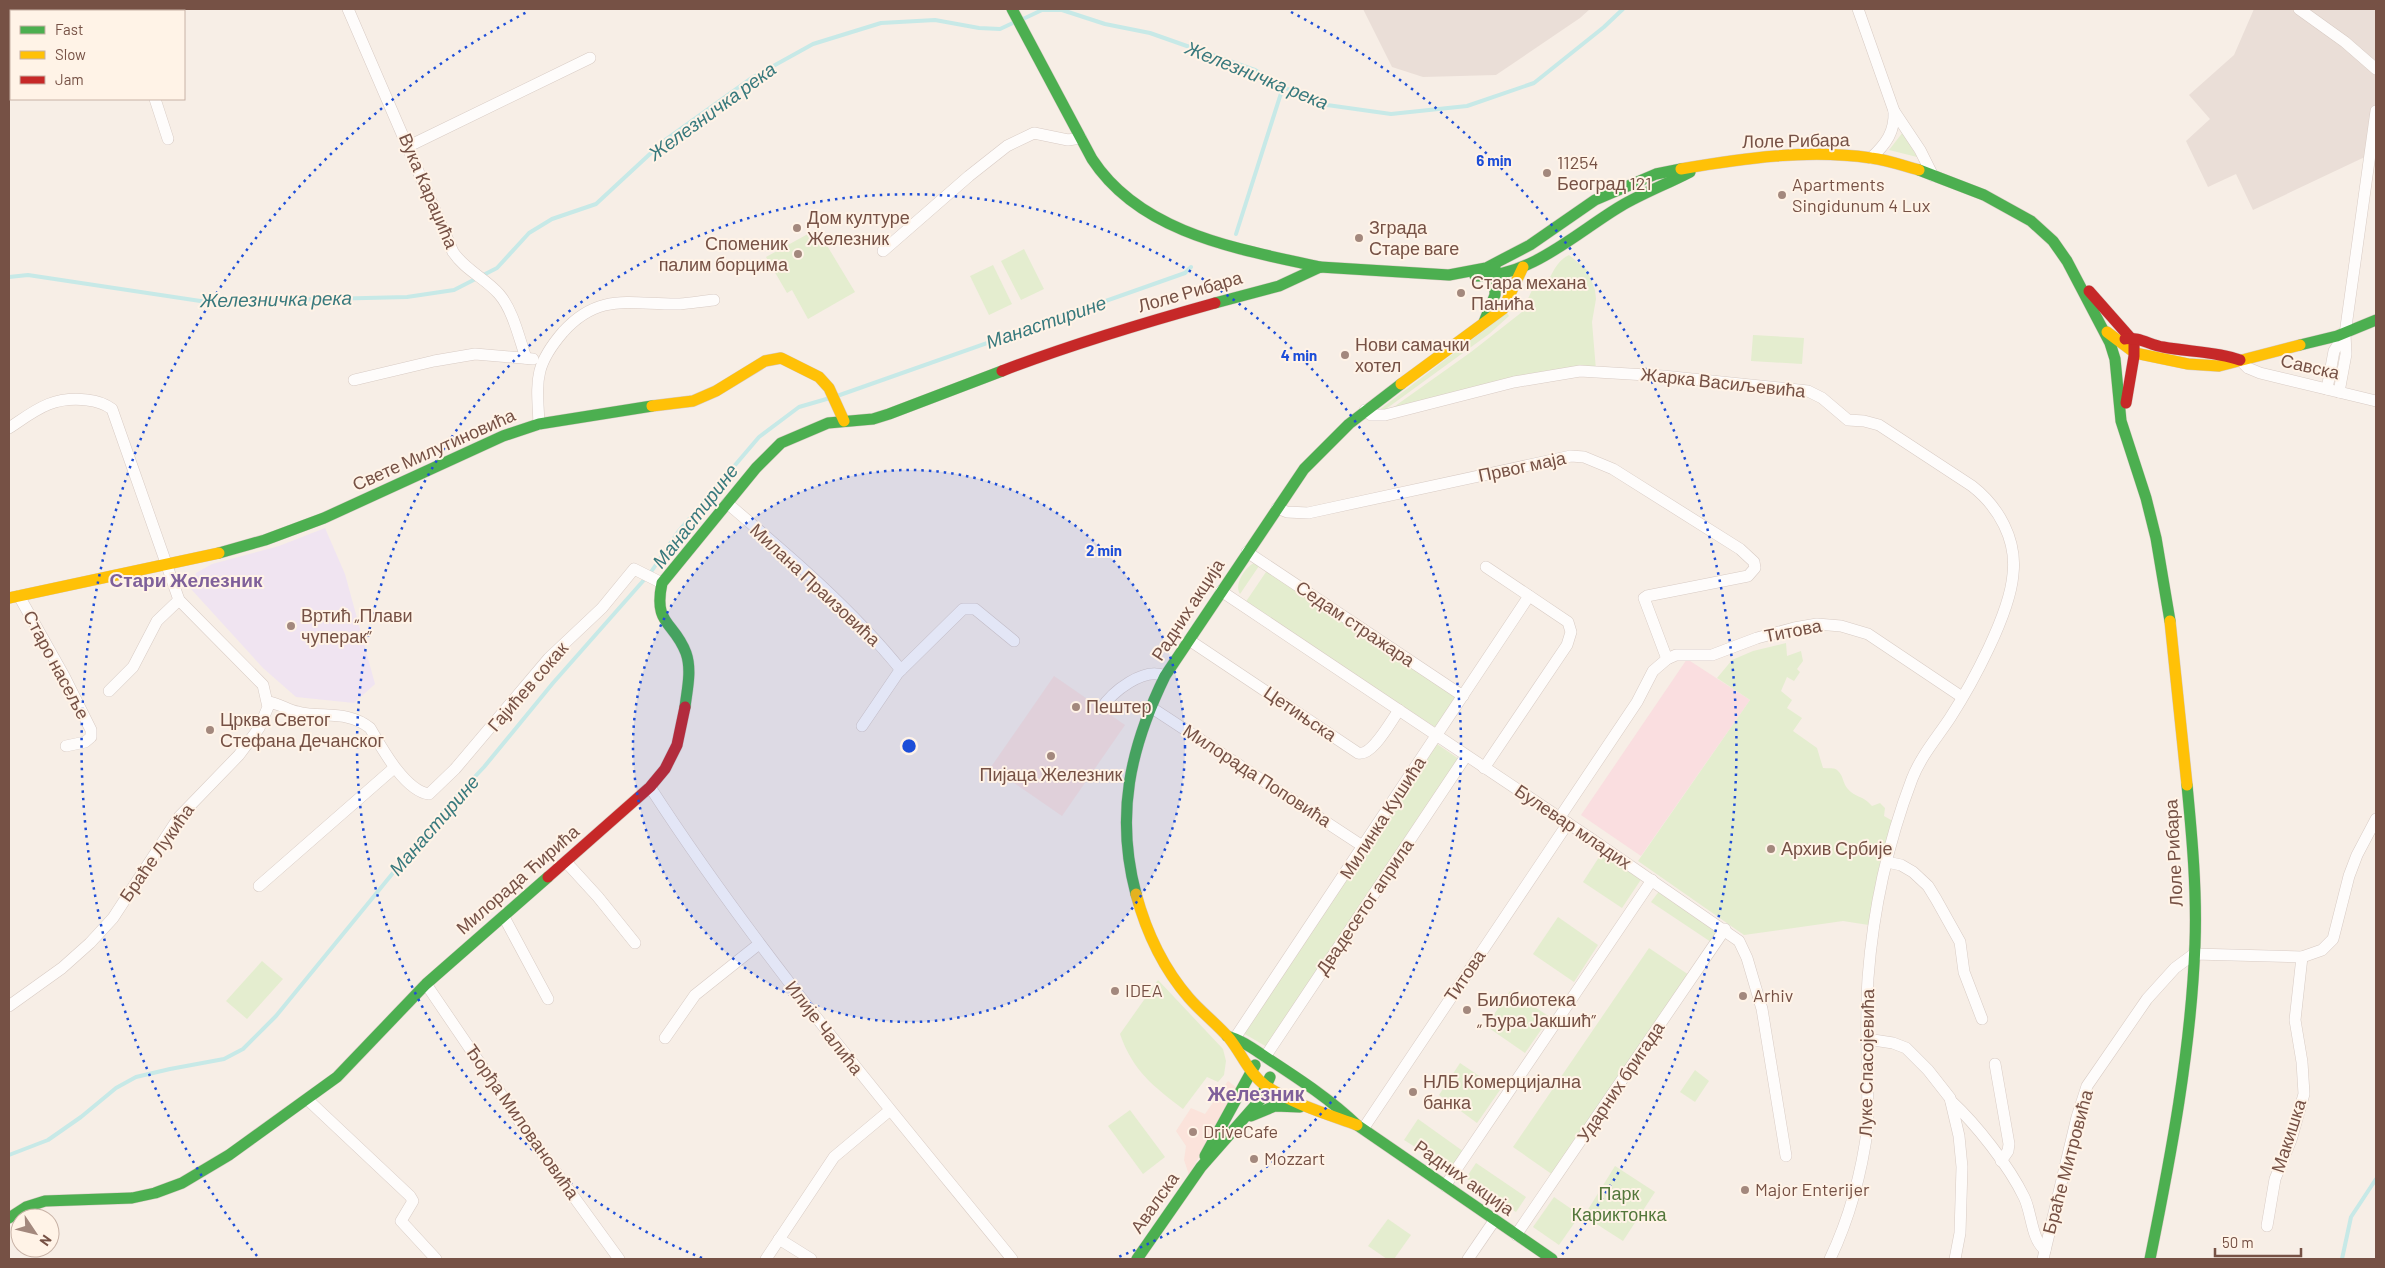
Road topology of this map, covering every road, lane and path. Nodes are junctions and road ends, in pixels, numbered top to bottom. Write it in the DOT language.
graph roads {
  1 [pos="348,9"];
  2 [pos="1012,9"];
  3 [pos="1858,9"];
  4 [pos="2300,9"];
  5 [pos="590,58"];
  6 [pos="2376,69"];
  7 [pos="155,100"];
  8 [pos="1894,111"];
  9 [pos="2376,111"];
  10 [pos="1081,138"];
  11 [pos="168,139"];
  12 [pos="408,146"];
  13 [pos="1871,158"];
  14 [pos="1700,167"];
  15 [pos="1933,176"];
  16 [pos="883,252"];
  17 [pos="1499,261"];
  18 [pos="1320,267"];
  19 [pos="1517,269"];
  20 [pos="1467,273"];
  21 [pos="1494,276"];
  22 [pos="2076,277"];
  23 [pos="1481,278"];
  24 [pos="1494,289"];
  25 [pos="714,300"];
  26 [pos="2376,320"];
  27 [pos="1483,323"];
  28 [pos="2106,331"];
  29 [pos="2345,334"];
  30 [pos="2131,337"];
  31 [pos="2120,343"];
  32 [pos="2135,353"];
  33 [pos="2114,356"];
  34 [pos="526,358"];
  35 [pos="2240,360"];
  36 [pos="542,362"];
  37 [pos="354,380"];
  38 [pos="2327,389"];
  39 [pos="2339,392"];
  40 [pos="2376,401"];
  41 [pos="1365,410"];
  42 [pos="844,421"];
  43 [pos="539,424"];
  44 [pos="9,428"];
  45 [pos="2130,446"];
  46 [pos="727,503"];
  47 [pos="1276,508"];
  48 [pos="1247,552"];
  49 [pos="166,565"];
  50 [pos="1486,567"];
  51 [pos="658,581"];
  52 [pos="1221,591"];
  53 [pos="1529,596"];
  54 [pos="14,597"];
  55 [pos="178,600"];
  56 [pos="1189,640"];
  57 [pos="1014,641"];
  58 [pos="1667,659"];
  59 [pos="901,670"];
  60 [pos="1165,676"];
  61 [pos="109,691"];
  62 [pos="1463,696"];
  63 [pos="1962,697"];
  64 [pos="268,702"];
  65 [pos="1150,706"];
  66 [pos="1100,709"];
  67 [pos="1399,710"];
  68 [pos="862,726"];
  69 [pos="1437,736"];
  70 [pos="66,746"];
  71 [pos="1466,756"];
  72 [pos="394,768"];
  73 [pos="1484,768"];
  74 [pos="650,787"];
  75 [pos="2376,819"];
  76 [pos="1564,820"];
  77 [pos="1364,847"];
  78 [pos="566,862"];
  79 [pos="1887,862"];
  80 [pos="1652,880"];
  81 [pos="260,886"];
  82 [pos="504,917"];
  83 [pos="1725,929"];
  84 [pos="635,943"];
  85 [pos="759,944"];
  86 [pos="2194,954"];
  87 [pos="2302,957"];
  88 [pos="426,984"];
  89 [pos="548,999"];
  90 [pos="9,1006"];
  91 [pos="1982,1019"];
  92 [pos="1231,1037"];
  93 [pos="665,1038"];
  94 [pos="1867,1039"];
  95 [pos="1266,1058"];
  96 [pos="1995,1064"];
  97 [pos="1250,1070"];
  98 [pos="1268,1087"];
  99 [pos="308,1100"];
  100 [pos="1951,1101"];
  101 [pos="1314,1110"];
  102 [pos="890,1111"];
  103 [pos="1239,1123"];
  104 [pos="1360,1127"];
  105 [pos="1786,1156"];
  106 [pos="2001,1161"];
  107 [pos="1202,1166"];
  108 [pos="1445,1186"];
  109 [pos="24,1208"];
  110 [pos="1494,1220"];
  111 [pos="2267,1226"];
  112 [pos="1516,1235"];
  113 [pos="779,1239"];
  114 [pos="2044,1255"];
  115 [pos="436,1259"];
  116 [pos="619,1259"];
  117 [pos="766,1259"];
  118 [pos="811,1259"];
  119 [pos="1012,1259"];
  120 [pos="1137,1259"];
  121 [pos="1468,1259"];
  122 [pos="1552,1259"];
  123 [pos="1830,1259"];
  124 [pos="1956,1259"];
  125 [pos="2150,1259"];
  1 -- 12 [label="street, Вука Караџића"];
  2 -- 10 [label="main road"];
  3 -- 8 [label="street"];
  4 -- 6 [label="street"];
  5 -- 12 [label="street"];
  7 -- 11 [label="street"];
  8 -- 13 [label="street"];
  8 -- 15 [label="street"];
  9 -- 29 [label="street"];
  10 -- 16 [label="street"];
  10 -- 18 [label="main road"];
  12 -- 34 [label="street, Вука Караџића"];
  13 -- 14 [label="main road, Лоле Рибара"];
  13 -- 15 [label="main road, Лоле Рибара"];
  14 -- 17 [label="main road, Лоле Рибара"];
  14 -- 19 [label="main road"];
  15 -- 22 [label="main road, Лоле Рибара"];
  17 -- 19 [label="main road"];
  17 -- 20 [label="main road, Лоле Рибара"];
  17 -- 21 [label="main road"];
  18 -- 20 [label="main road, Лоле Рибара"];
  18 -- 42 [label="main road, Лоле Рибара"];
  19 -- 21 [label="main road, Лоле Рибара"];
  19 -- 27 [label="main road, Радних акција"];
  20 -- 23 [label="main road, Лоле Рибара"];
  21 -- 23 [label="main road, Лоле Рибара"];
  21 -- 24 [label="main road"];
  22 -- 28 [label="main road, Лоле Рибара"];
  22 -- 30 [label="main road, Лоле Рибара"];
  23 -- 24 [label="main road"];
  24 -- 27 [label="main road"];
  25 -- 36 [label="street"];
  26 -- 29 [label="main road"];
  27 -- 41 [label="main road, Радних акција"];
  28 -- 31 [label="main road"];
  28 -- 33 [label="main road, Лоле Рибара"];
  29 -- 35 [label="main road"];
  29 -- 38 [label="street"];
  29 -- 39 [label="street"];
  30 -- 31 [label="main road"];
  30 -- 32 [label="main road, Лоле Рибара"];
  30 -- 35 [label="main road, Савска"];
  31 -- 32 [label="main road"];
  31 -- 33 [label="main road"];
  32 -- 35 [label="main road"];
  32 -- 45 [label="main road, Лоле Рибара"];
  33 -- 45 [label="main road, Лоле Рибара"];
  34 -- 36 [label="street"];
  34 -- 37 [label="street"];
  35 -- 38 [label="street, Савска"];
  36 -- 43 [label="street"];
  38 -- 39 [label="street, Савска"];
  39 -- 40 [label="street, Савска"];
  41 -- 47 [label="main road, Радних акција"];
  41 -- 63 [label="street, Жарка Васиљевића"];
  42 -- 43 [label="main road, Свете Милутиновића"];
  42 -- 46 [label="main road, Милорада Ћирића"];
  43 -- 49 [label="main road, Свете Милутиновића"];
  44 -- 49 [label="street"];
  45 -- 86 [label="main road, Лоле Рибара"];
  46 -- 51 [label="main road, Милорада Ћирића"];
  46 -- 59 [label="street, Милана Праизовића"];
  47 -- 48 [label="main road, Радних акција"];
  47 -- 58 [label="street, Првог маја"];
  48 -- 52 [label="main road, Радних акција"];
  48 -- 62 [label="street, Седам стражара"];
  49 -- 54 [label="main road, Свете Милутиновића"];
  49 -- 55 [label="street"];
  50 -- 53 [label="street"];
  51 -- 72 [label="street, Гајићев сокак"];
  51 -- 74 [label="main road, Милорада Ћирића"];
  52 -- 56 [label="main road, Радних акција"];
  52 -- 67 [label="street, Булевар младих"];
  53 -- 62 [label="street, Милинка Кушића"];
  53 -- 73 [label="street"];
  54 -- 70 [label="street, Старо насеље"];
  55 -- 61 [label="street"];
  55 -- 64 [label="street"];
  56 -- 60 [label="main road, Радних акција"];
  56 -- 67 [label="street, Цетињска"];
  57 -- 59 [label="street"];
  58 -- 63 [label="street, Титова"];
  58 -- 76 [label="street, Титова"];
  59 -- 68 [label="street"];
  60 -- 65 [label="main road, Радних акција"];
  60 -- 66 [label="street"];
  62 -- 69 [label="street, Милинка Кушића"];
  63 -- 79 [label="street, Жарка Васиљевића"];
  64 -- 72 [label="street, Гајићев сокак"];
  64 -- 90 [label="street, Браће Лукића"];
  65 -- 77 [label="street, Милорада Поповића"];
  65 -- 92 [label="main road, Радних акција"];
  67 -- 69 [label="street, Булевар младих"];
  69 -- 71 [label="street, Булевар младих"];
  69 -- 77 [label="street, Милинка Кушића"];
  71 -- 73 [label="street, Булевар младих"];
  71 -- 95 [label="street, Двадесетог априла"];
  72 -- 81 [label="street"];
  73 -- 76 [label="street, Булевар младих"];
  74 -- 78 [label="main road, Милорада Ћирића"];
  74 -- 85 [label="street, Илије Чалића"];
  75 -- 87 [label="street"];
  76 -- 80 [label="street, Булевар младих"];
  76 -- 104 [label="street, Титова"];
  77 -- 92 [label="street, Милинка Кушића"];
  78 -- 82 [label="main road, Милорада Ћирића"];
  78 -- 84 [label="street"];
  79 -- 91 [label="street"];
  79 -- 94 [label="street, Луке Спасојевића"];
  80 -- 83 [label="street, Булевар младих"];
  80 -- 108 [label="street"];
  82 -- 88 [label="main road, Милорада Ћирића"];
  82 -- 89 [label="street"];
  83 -- 105 [label="street, Булевар младих"];
  83 -- 112 [label="street, Ударних бригада"];
  85 -- 93 [label="street"];
  85 -- 102 [label="street, Илије Чалића"];
  86 -- 87 [label="street"];
  86 -- 114 [label="street, Браће Митровића"];
  86 -- 125 [label="main road, Лоле Рибара"];
  87 -- 111 [label="street, Макишка"];
  88 -- 99 [label="main road, Милорада Ћирића"];
  88 -- 116 [label="street, Ђорђа Миловановића"];
  92 -- 95 [label="main road, Радних акција"];
  92 -- 97 [label="main road, Радних акција"];
  94 -- 100 [label="street"];
  94 -- 123 [label="street, Луке Спасојевића"];
  95 -- 97 [label="main road"];
  95 -- 98 [label="main road"];
  95 -- 104 [label="main road, Радних акција"];
  96 -- 106 [label="street"];
  97 -- 98 [label="main road, Радних акција"];
  97 -- 107 [label="main road, Авалска"];
  98 -- 101 [label="main road, Радних акција"];
  98 -- 103 [label="main road, Авалска"];
  99 -- 109 [label="main road, Милорада Ћирића"];
  99 -- 115 [label="street"];
  100 -- 106 [label="street"];
  100 -- 124 [label="street"];
  101 -- 103 [label="main road"];
  101 -- 104 [label="main road, Радних акција"];
  102 -- 113 [label="street"];
  102 -- 119 [label="street, Илије Чалића"];
  103 -- 107 [label="main road, Авалска"];
  104 -- 108 [label="main road, Радних акција"];
  106 -- 114 [label="street"];
  107 -- 120 [label="main road, Авалска"];
  108 -- 110 [label="main road, Радних акција"];
  110 -- 112 [label="main road, Радних акција"];
  110 -- 121 [label="street"];
  112 -- 122 [label="main road, Радних акција"];
  113 -- 117 [label="street"];
  113 -- 118 [label="street"];
}
